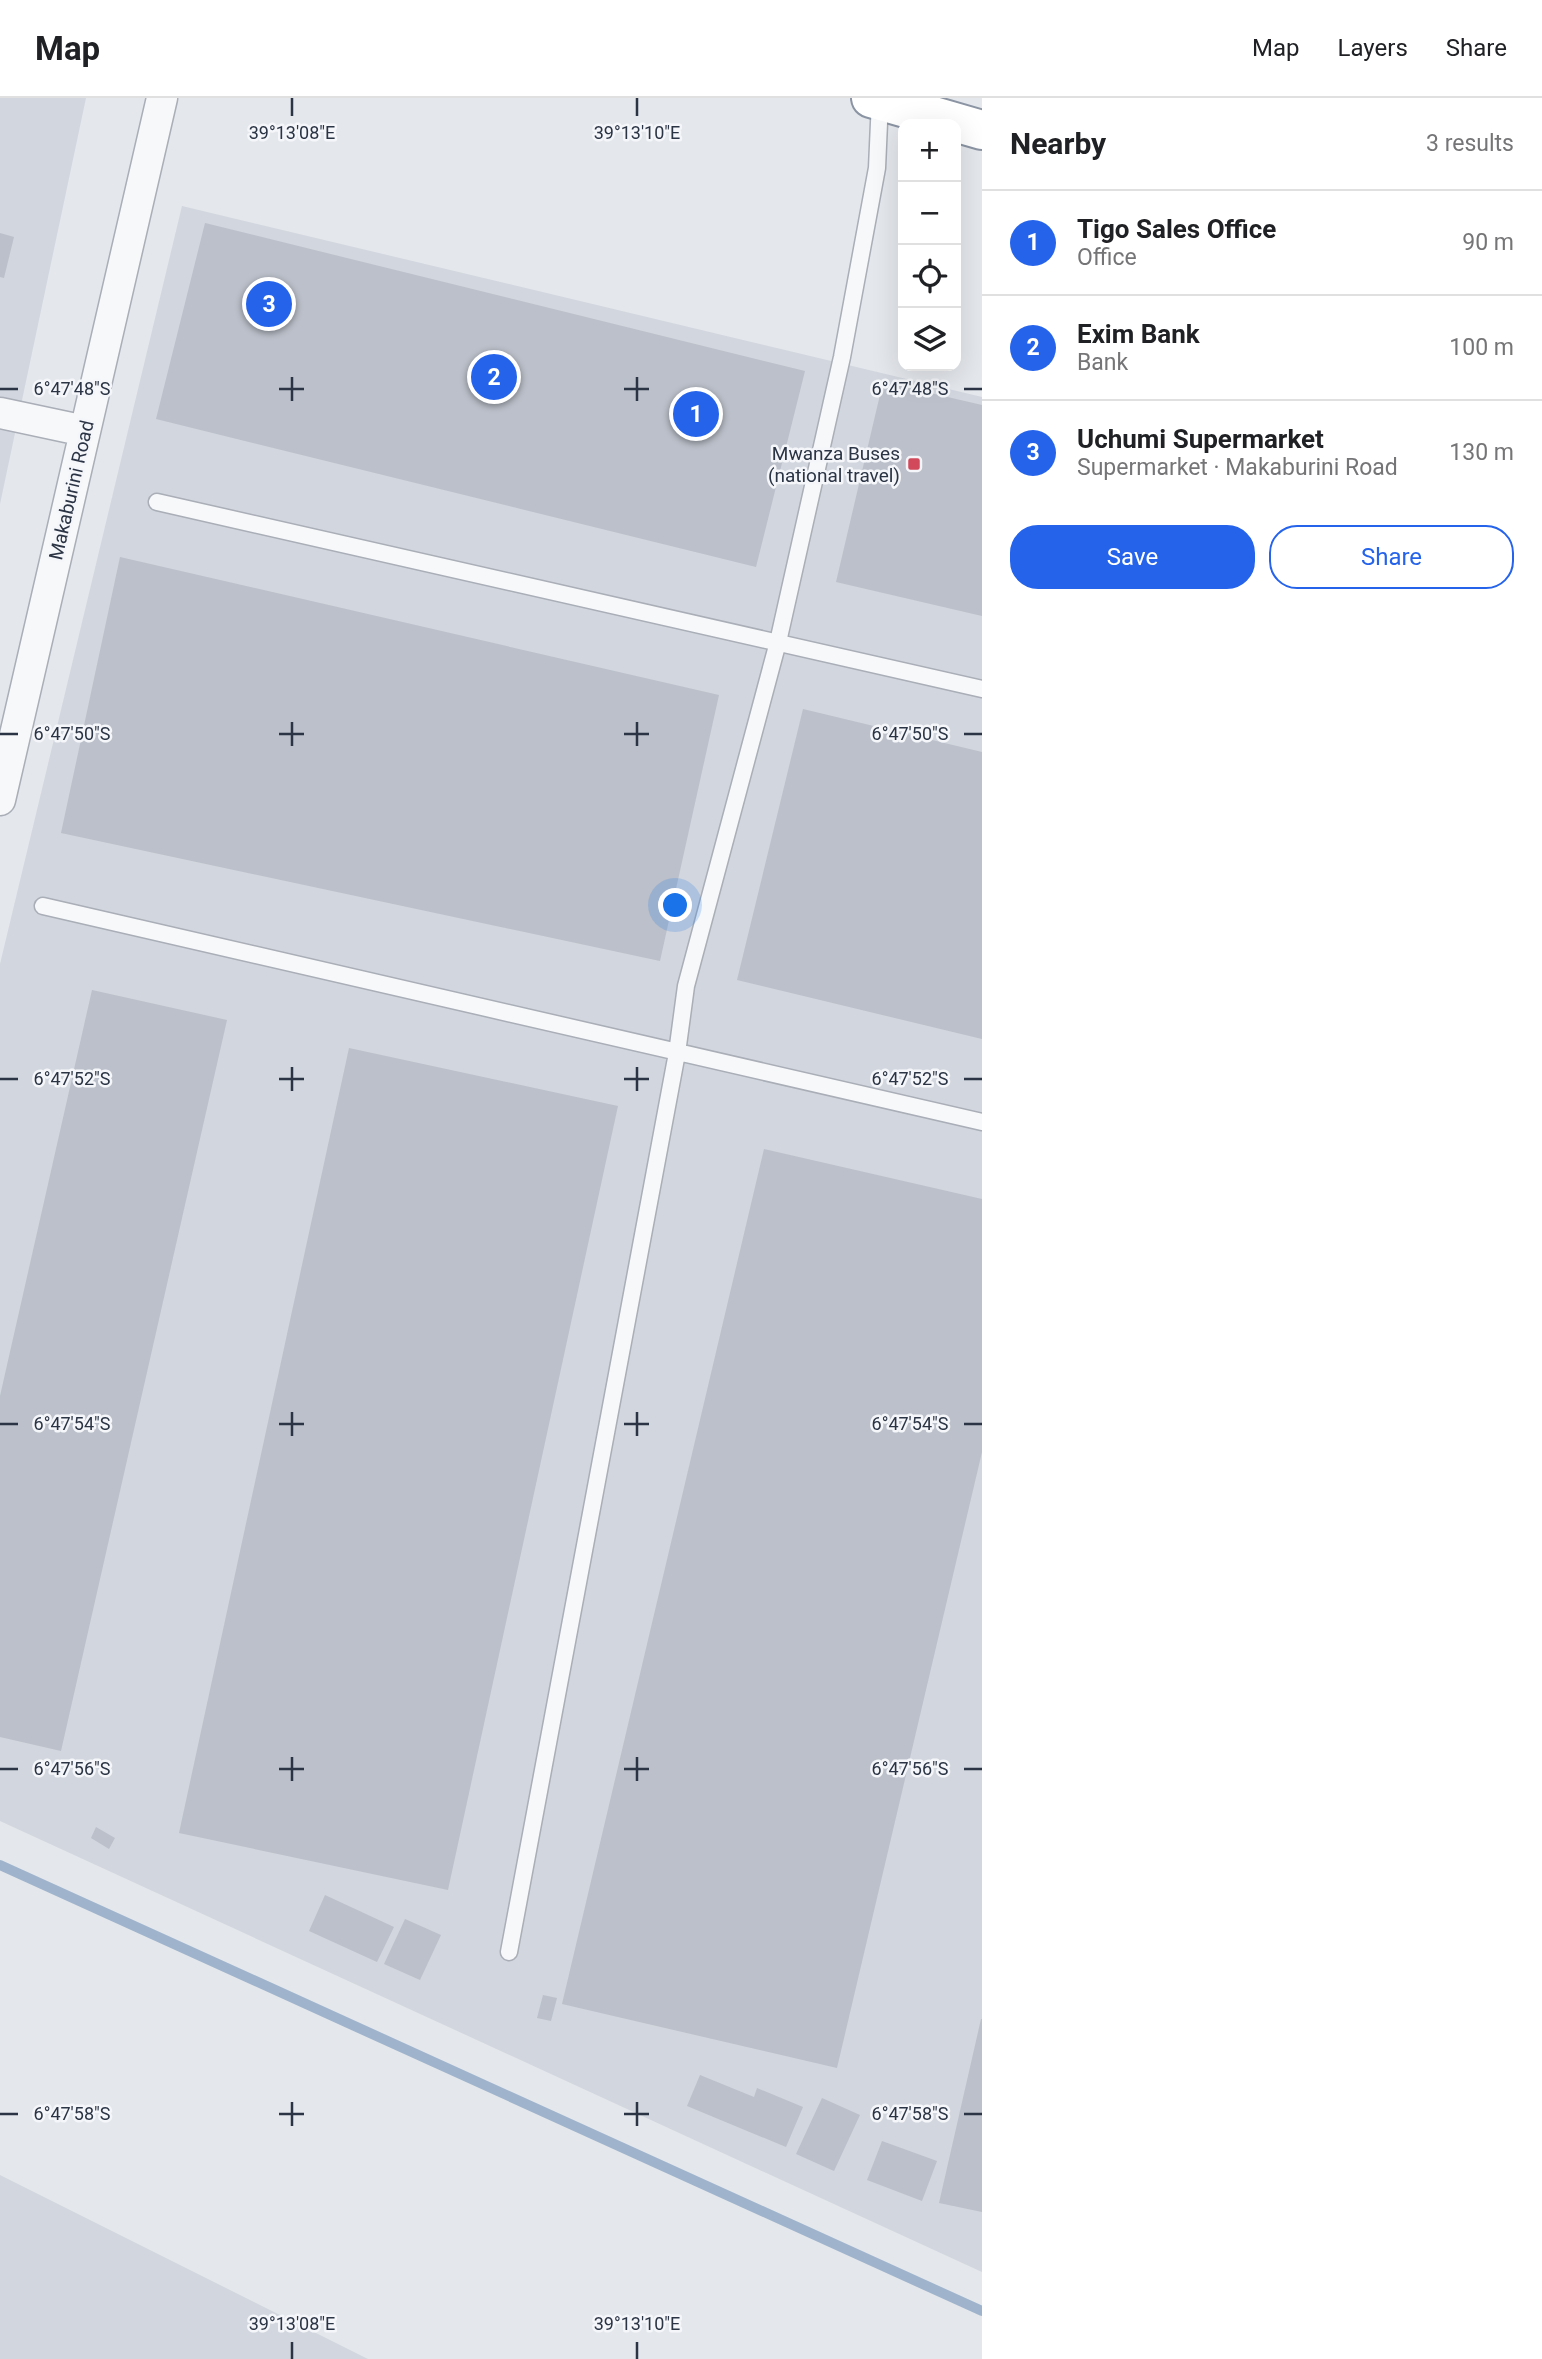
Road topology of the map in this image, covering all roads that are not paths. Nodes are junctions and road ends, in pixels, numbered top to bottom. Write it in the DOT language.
graph roads {
  1 [pos="162,98"];
  2 [pos="875,99"];
  3 [pos="982,130"];
  4 [pos="0,413"];
  5 [pos="85,431"];
  6 [pos="157,502"];
  7 [pos="778,642"];
  8 [pos="982,689"];
  9 [pos="0,800"];
  10 [pos="43,906"];
  11 [pos="677,1053"];
  12 [pos="982,1122"];
  13 [pos="509,1952"];
  1 -- 5 [label="street, Makaburini Road"];
  2 -- 3 [label="highway"];
  2 -- 7 [label="lane"];
  4 -- 5 [label="street"];
  5 -- 9 [label="street, Makaburini Road"];
  6 -- 7 [label="lane"];
  7 -- 8 [label="lane"];
  7 -- 11 [label="lane"];
  10 -- 11 [label="lane"];
  11 -- 12 [label="lane"];
  11 -- 13 [label="lane"];
}
